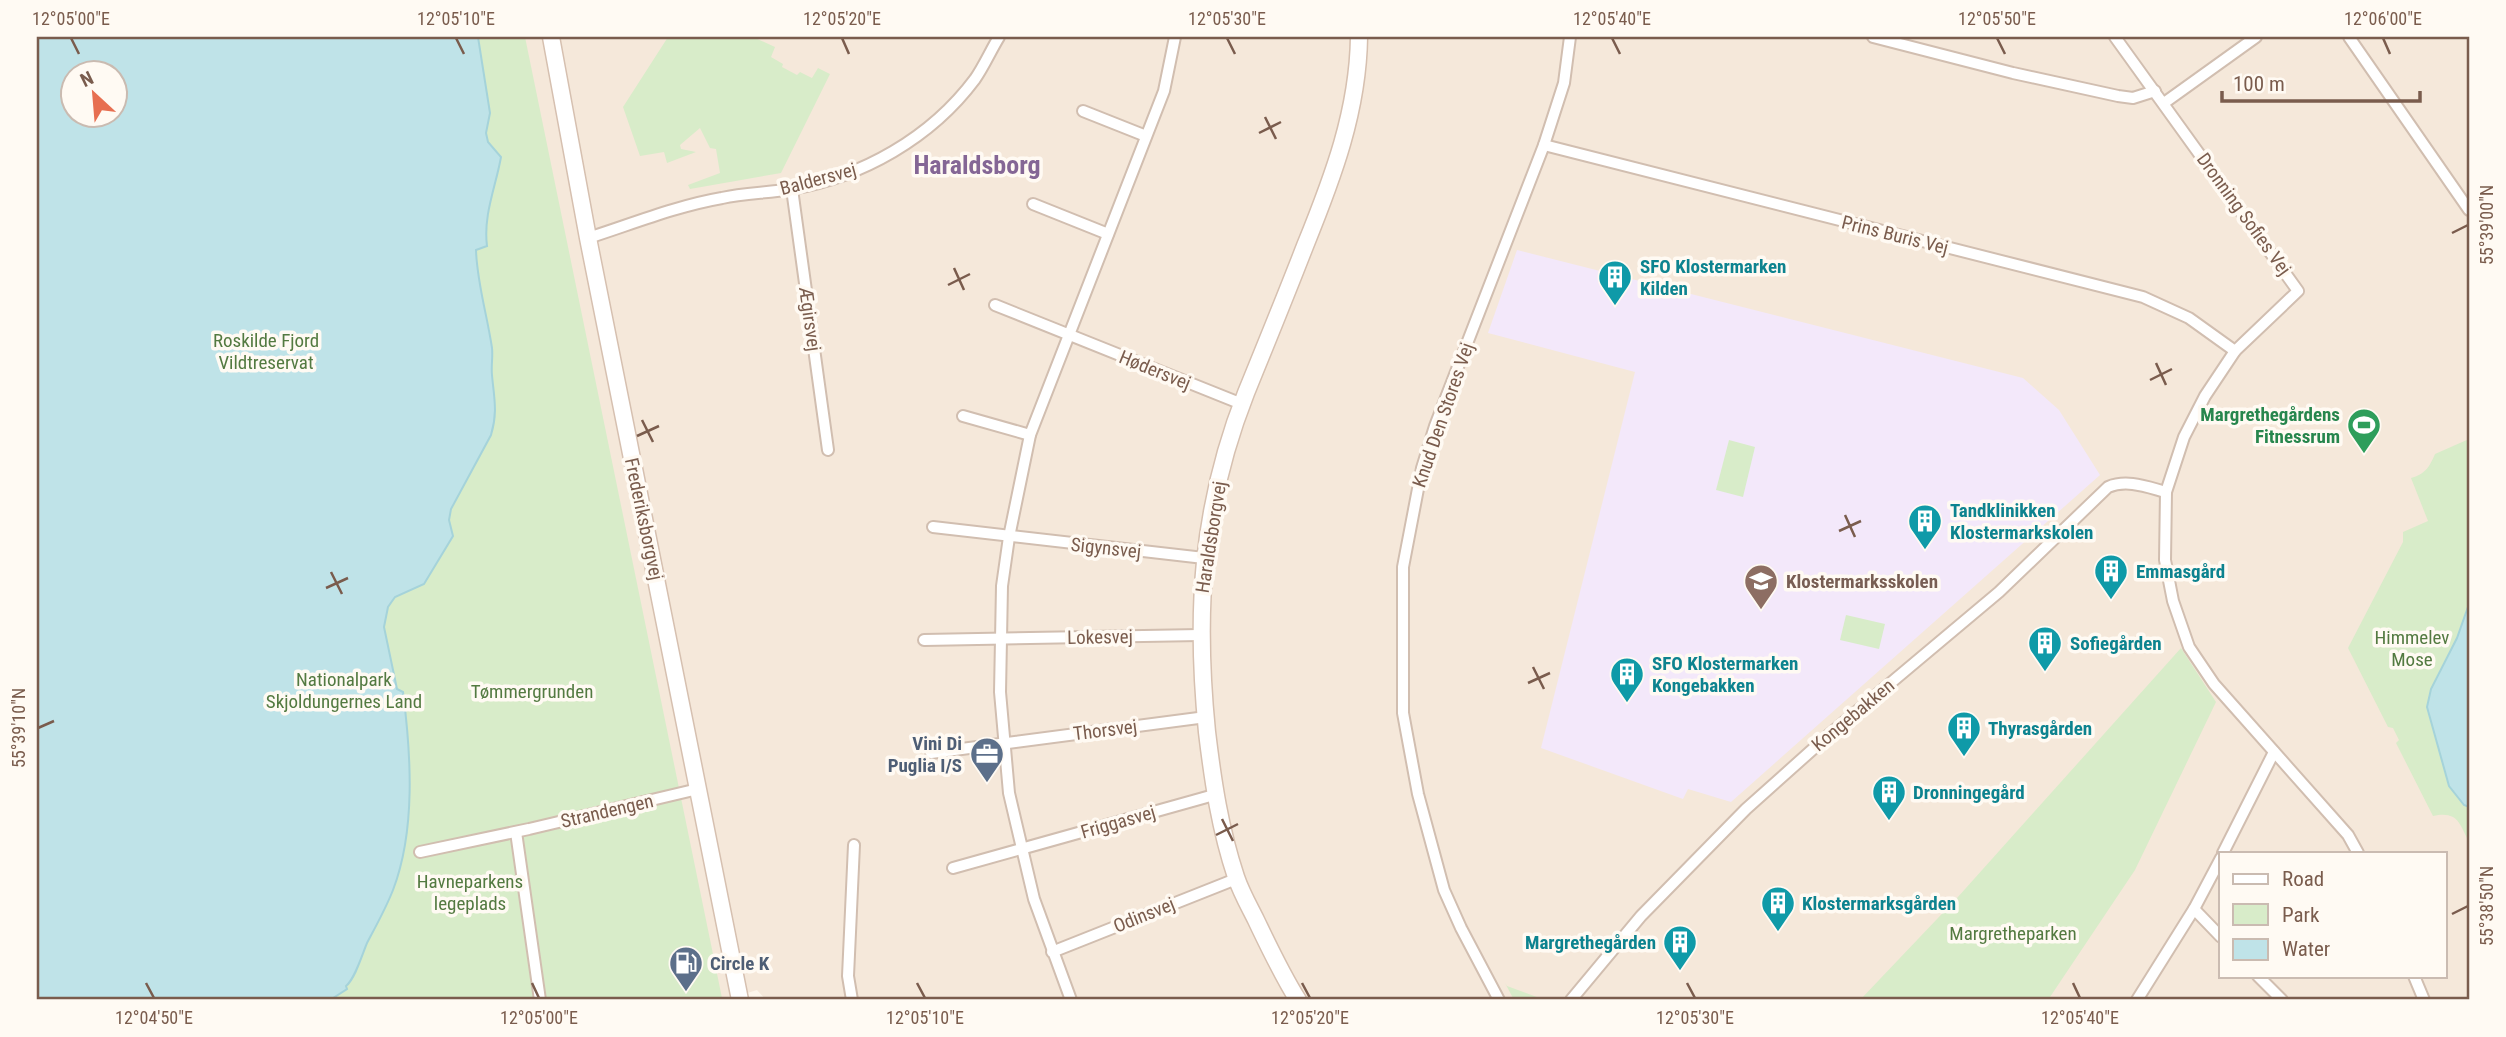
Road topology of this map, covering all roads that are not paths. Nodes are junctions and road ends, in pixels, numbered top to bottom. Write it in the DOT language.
graph roads {
  1 [pos="551,37"];
  2 [pos="999,37"];
  3 [pos="1175,37"];
  4 [pos="1359,37"];
  5 [pos="1570,37"];
  6 [pos="1873,37"];
  7 [pos="2115,37"];
  8 [pos="2256,37"];
  9 [pos="2349,37"];
  10 [pos="2155,91"];
  11 [pos="2164,103"];
  12 [pos="1083,111"];
  13 [pos="1146,136"];
  14 [pos="1544,145"];
  15 [pos="792,189"];
  16 [pos="1033,204"];
  17 [pos="2469,210"];
  18 [pos="1108,234"];
  19 [pos="588,237"];
  20 [pos="995,305"];
  21 [pos="1069,335"];
  22 [pos="2235,351"];
  23 [pos="1242,404"];
  24 [pos="963,416"];
  25 [pos="1030,435"];
  26 [pos="828,450"];
  27 [pos="2166,492"];
  28 [pos="933,527"];
  29 [pos="1009,537"];
  30 [pos="1204,558"];
  31 [pos="1200,635"];
  32 [pos="924,640"];
  33 [pos="1000,640"];
  34 [pos="1206,717"];
  35 [pos="1003,744"];
  36 [pos="2274,752"];
  37 [pos="932,753"];
  38 [pos="698,789"];
  39 [pos="1214,795"];
  40 [pos="516,832"];
  41 [pos="854,845"];
  42 [pos="1022,850"];
  43 [pos="420,852"];
  44 [pos="2224,852"];
  45 [pos="2357,852"];
  46 [pos="2219,862"];
  47 [pos="953,868"];
  48 [pos="1236,879"];
  49 [pos="2194,909"];
  50 [pos="2219,935"];
  51 [pos="1052,952"];
  52 [pos="2260,978"];
  53 [pos="2415,978"];
  54 [pos="540,1000"];
  55 [pos="740,1000"];
  56 [pos="852,1000"];
  57 [pos="1072,1000"];
  58 [pos="1298,1000"];
  59 [pos="1499,1000"];
  60 [pos="1571,1000"];
  61 [pos="2137,1000"];
  62 [pos="2282,1000"];
  63 [pos="2424,1000"];
  1 -- 19 [label="street, Frederiksborgvej"];
  2 -- 15 [label="street, Baldersvej"];
  3 -- 13 [label="street"];
  4 -- 23 [label="street, Haraldsborgvej"];
  5 -- 14 [label="street, Knud Den Stores Vej"];
  6 -- 10 [label="street"];
  7 -- 10 [label="street, Dronning Sofies Vej"];
  8 -- 11 [label="street"];
  9 -- 17 [label="street"];
  10 -- 11 [label="street, Dronning Sofies Vej"];
  11 -- 22 [label="street, Dronning Sofies Vej"];
  12 -- 13 [label="street"];
  13 -- 18 [label="street"];
  14 -- 22 [label="street, Prins Buris Vej"];
  14 -- 59 [label="street, Knud Den Stores Vej"];
  15 -- 19 [label="street, Baldersvej"];
  15 -- 26 [label="street, Ægirsvej"];
  16 -- 18 [label="street"];
  18 -- 21 [label="street"];
  19 -- 38 [label="street, Frederiksborgvej"];
  20 -- 21 [label="street, Hødersvej"];
  21 -- 23 [label="street, Hødersvej"];
  21 -- 25 [label="street"];
  22 -- 27 [label="street, Dronning Sofies Vej"];
  23 -- 30 [label="street, Haraldsborgvej"];
  24 -- 25 [label="street"];
  25 -- 29 [label="street"];
  27 -- 36 [label="street, Dronning Sofies Vej"];
  27 -- 60 [label="street, Kongebakken"];
  28 -- 29 [label="street, Sigynsvej"];
  29 -- 30 [label="street, Sigynsvej"];
  29 -- 33 [label="street"];
  30 -- 31 [label="street, Haraldsborgvej"];
  31 -- 33 [label="street, Lokesvej"];
  31 -- 34 [label="street, Haraldsborgvej"];
  32 -- 33 [label="street, Lokesvej"];
  33 -- 35 [label="street"];
  34 -- 35 [label="street, Thorsvej"];
  34 -- 39 [label="street, Haraldsborgvej"];
  35 -- 37 [label="street, Thorsvej"];
  35 -- 42 [label="street"];
  36 -- 44 [label="street"];
  36 -- 45 [label="street, Dronning Sofies Vej"];
  38 -- 40 [label="street, Strandengen"];
  38 -- 55 [label="street, Frederiksborgvej"];
  39 -- 42 [label="street, Friggasvej"];
  39 -- 48 [label="street, Haraldsborgvej"];
  40 -- 43 [label="street, Strandengen"];
  40 -- 54 [label="street"];
  41 -- 56 [label="street"];
  42 -- 47 [label="street, Friggasvej"];
  42 -- 51 [label="street"];
  46 -- 49 [label="street"];
  48 -- 51 [label="street, Odinsvej"];
  48 -- 58 [label="street, Haraldsborgvej"];
  49 -- 50 [label="street"];
  49 -- 61 [label="street"];
  51 -- 57 [label="street"];
  52 -- 62 [label="street"];
  53 -- 63 [label="street"];
}
